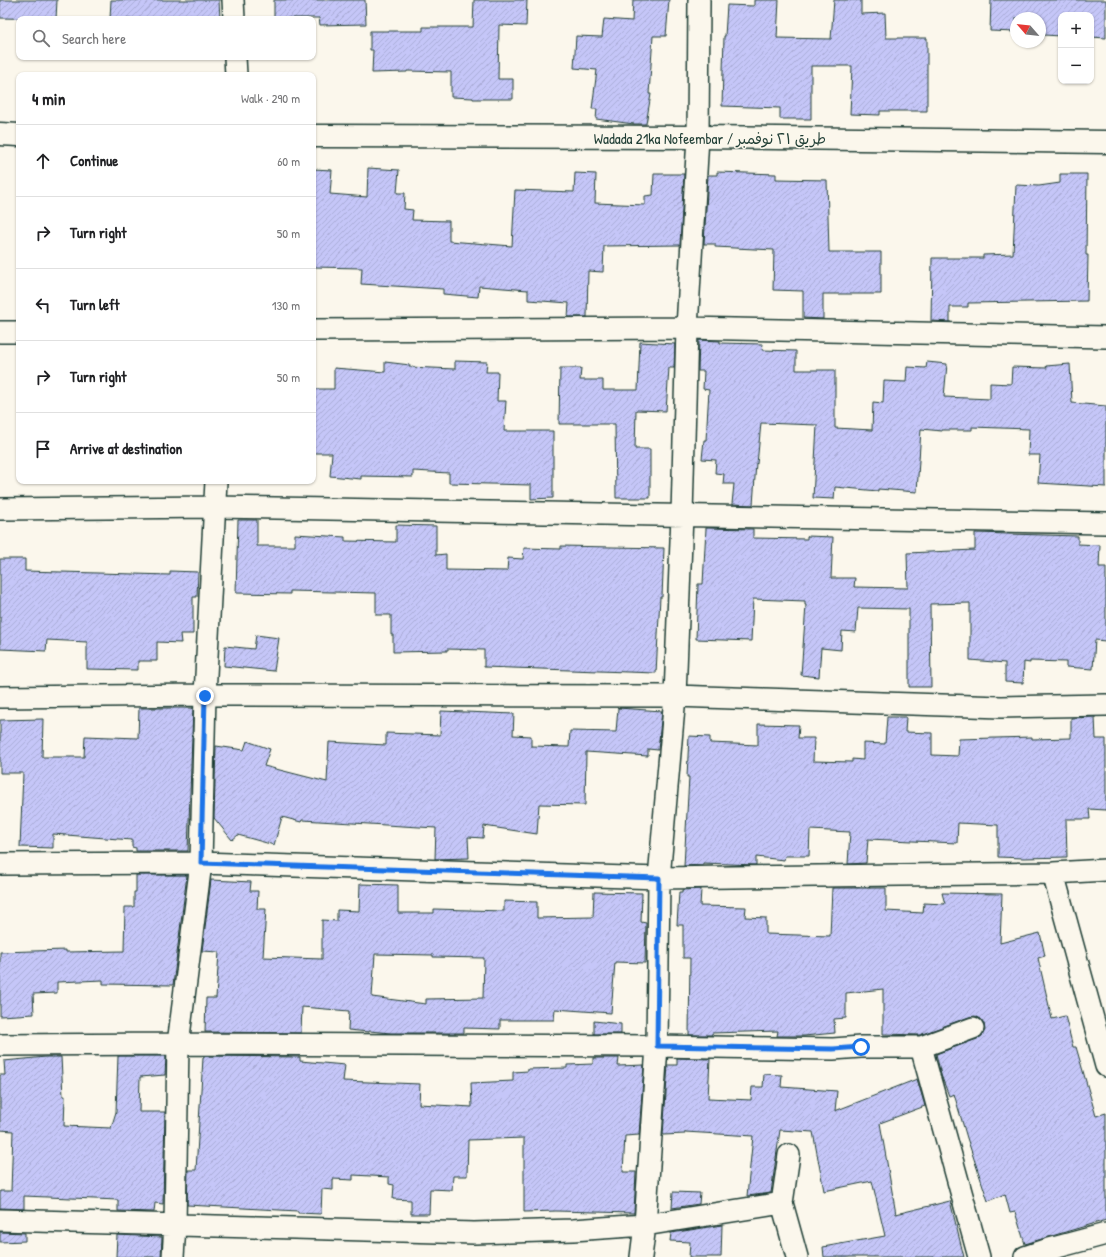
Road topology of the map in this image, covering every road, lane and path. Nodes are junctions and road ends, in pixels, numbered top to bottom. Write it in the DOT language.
graph roads {
  1 [pos="233,0"];
  2 [pos="699,0"];
  3 [pos="234,16"];
  4 [pos="235,60"];
  5 [pos="236,72"];
  6 [pos="0,134"];
  7 [pos="16,134"];
  8 [pos="316,136"];
  9 [pos="698,137"];
  10 [pos="1106,142"];
  11 [pos="687,328"];
  12 [pos="316,330"];
  13 [pos="0,332"];
  14 [pos="16,332"];
  15 [pos="1106,337"];
  16 [pos="216,484"];
  17 [pos="215,507"];
  18 [pos="0,509"];
  19 [pos="682,515"];
  20 [pos="1106,523"];
  21 [pos="205,696"];
  22 [pos="675,696"];
  23 [pos="0,697"];
  24 [pos="1106,705"];
  25 [pos="201,863"];
  26 [pos="0,864"];
  27 [pos="1106,870"];
  28 [pos="1053,873"];
  29 [pos="659,878"];
  30 [pos="973,1028"];
  31 [pos="178,1044"];
  32 [pos="0,1045"];
  33 [pos="657,1046"];
  34 [pos="921,1047"];
  35 [pos="1106,1066"];
  36 [pos="790,1155"];
  37 [pos="782,1203"];
  38 [pos="0,1220"];
  39 [pos="176,1225"];
  40 [pos="645,1225"];
  41 [pos="1106,1234"];
  42 [pos="173,1257"];
  43 [pos="641,1257"];
  44 [pos="797,1257"];
  45 [pos="979,1257"];
  46 [pos="1025,1257"];
  1 -- 3 [label="street"];
  2 -- 9 [label="street"];
  4 -- 5 [label="street"];
  6 -- 7 [label="street"];
  8 -- 9 [label="street, Wadada 21ka Nofeembar / طريق ٢١ نوفمبر"];
  9 -- 10 [label="street, Wadada 21ka Nofeembar / طريق ٢١ نوفمبر"];
  9 -- 11 [label="street"];
  11 -- 12 [label="street"];
  11 -- 15 [label="street"];
  11 -- 19 [label="street"];
  13 -- 14 [label="street"];
  16 -- 17 [label="street"];
  17 -- 18 [label="street"];
  17 -- 19 [label="street"];
  17 -- 21 [label="street"];
  19 -- 20 [label="street"];
  19 -- 22 [label="street"];
  21 -- 22 [label="street"];
  21 -- 23 [label="street"];
  21 -- 25 [label="street"];
  22 -- 24 [label="street"];
  22 -- 29 [label="street"];
  25 -- 26 [label="street"];
  25 -- 29 [label="street"];
  25 -- 31 [label="street"];
  27 -- 28 [label="street"];
  28 -- 29 [label="street"];
  28 -- 35 [label="street"];
  29 -- 33 [label="street"];
  30 -- 34 [label="street"];
  31 -- 32 [label="street"];
  31 -- 33 [label="street"];
  31 -- 39 [label="street"];
  33 -- 34 [label="street"];
  33 -- 40 [label="street"];
  34 -- 45 [label="street"];
  36 -- 37 [label="street"];
  37 -- 40 [label="street"];
  37 -- 44 [label="street"];
  38 -- 39 [label="street"];
  39 -- 40 [label="street"];
  39 -- 42 [label="street"];
  40 -- 43 [label="street"];
  41 -- 46 [label="street"];
}
